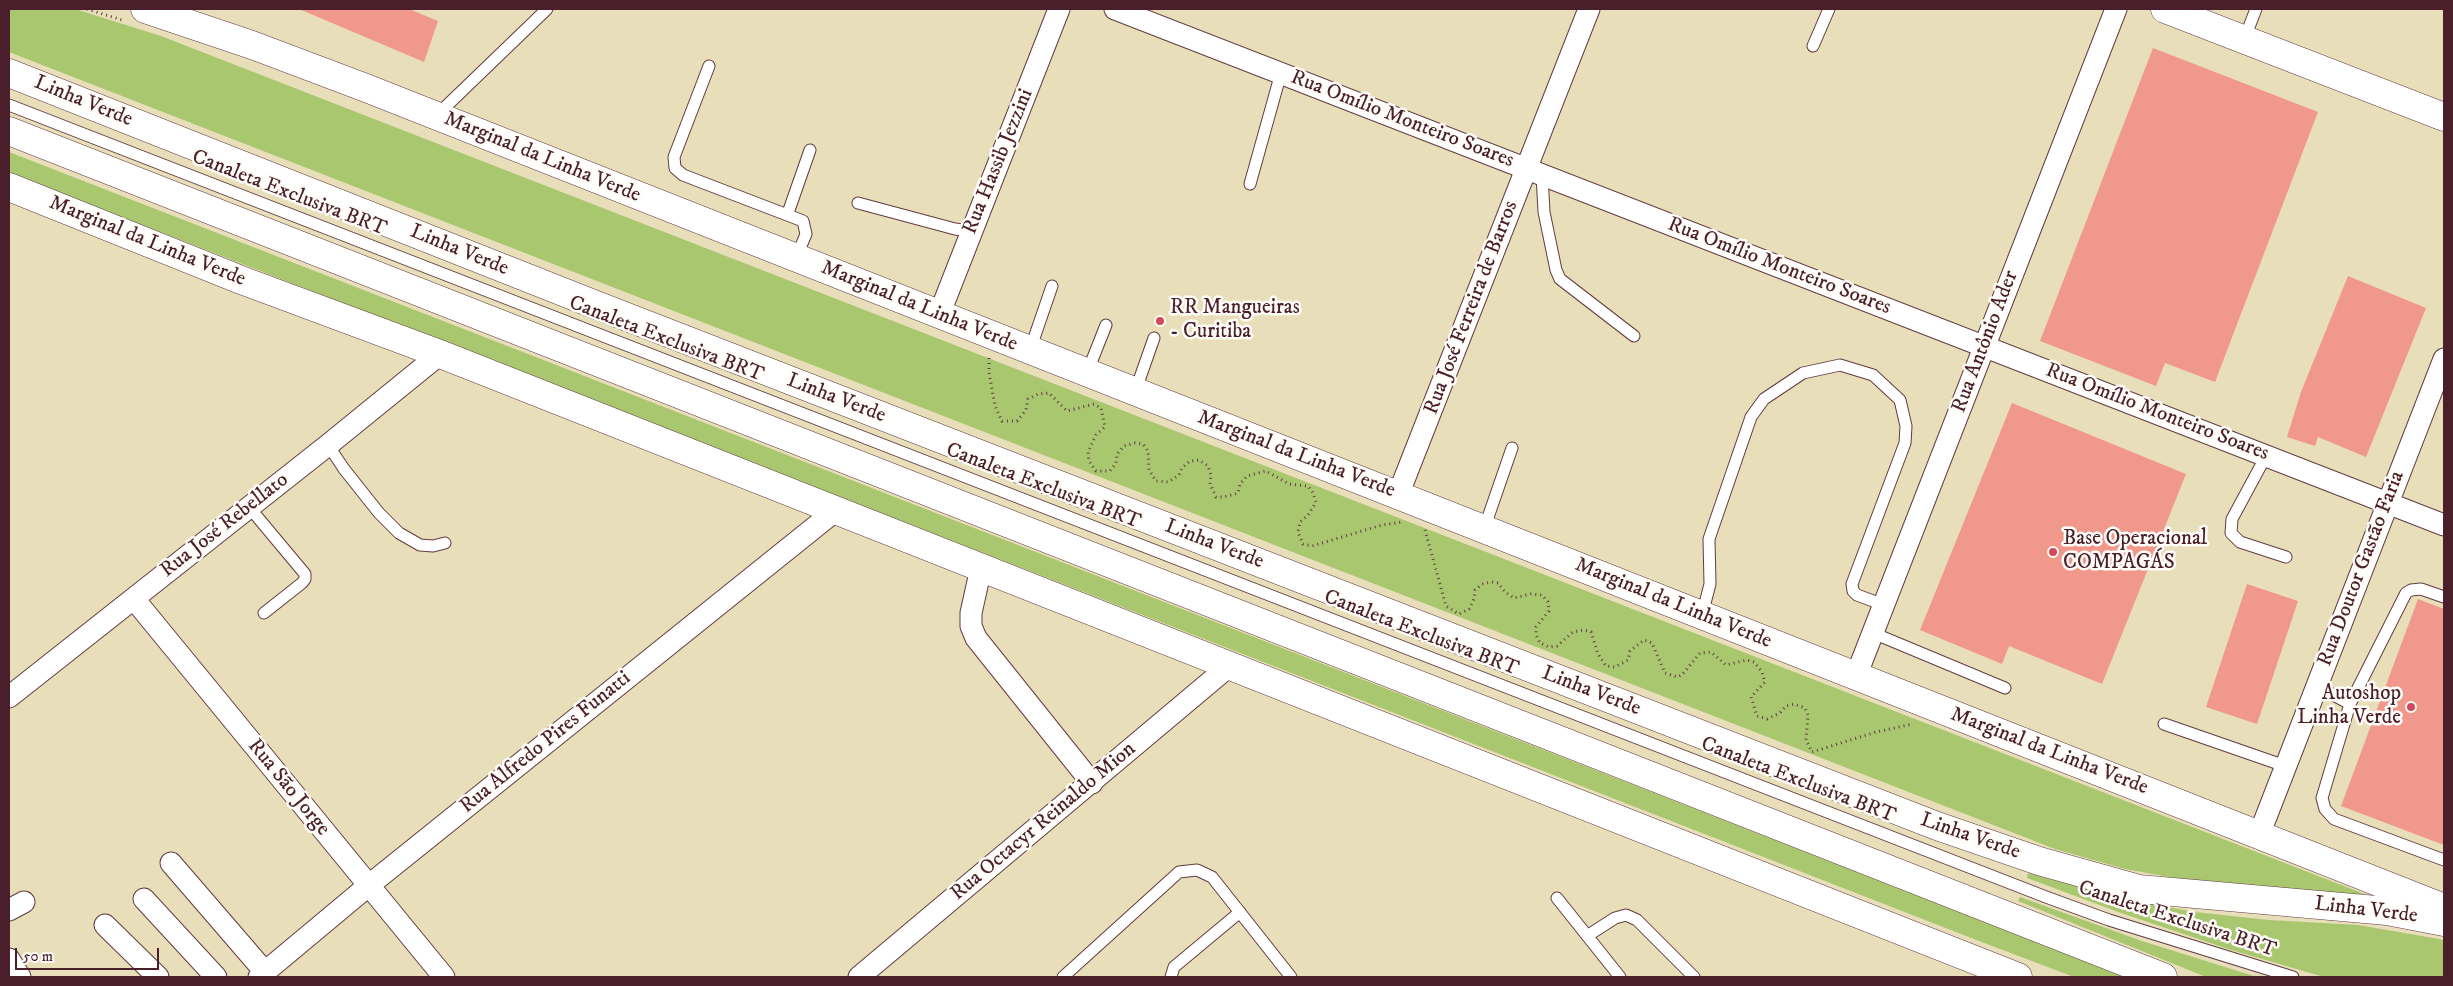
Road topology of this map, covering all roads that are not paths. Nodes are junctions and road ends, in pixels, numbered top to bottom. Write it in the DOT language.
graph roads {
  1 [pos="145,9"];
  2 [pos="547,9"];
  3 [pos="1059,9"];
  4 [pos="1115,9"];
  5 [pos="1589,9"];
  6 [pos="1829,9"];
  7 [pos="2116,9"];
  8 [pos="2165,9"];
  9 [pos="2256,9"];
  10 [pos="2244,40"];
  11 [pos="1813,46"];
  12 [pos="709,66"];
  13 [pos="9,73"];
  14 [pos="1281,73"];
  15 [pos="9,105"];
  16 [pos="436,116"];
  17 [pos="2444,117"];
  18 [pos="9,131"];
  19 [pos="810,150"];
  20 [pos="1534,172"];
  21 [pos="1250,184"];
  22 [pos="9,188"];
  23 [pos="858,203"];
  24 [pos="788,214"];
  25 [pos="972,231"];
  26 [pos="796,258"];
  27 [pos="1052,286"];
  28 [pos="939,314"];
  29 [pos="1106,325"];
  30 [pos="1634,336"];
  31 [pos="1154,338"];
  32 [pos="1985,346"];
  33 [pos="1030,350"];
  34 [pos="440,354"];
  35 [pos="2444,359"];
  36 [pos="1087,373"];
  37 [pos="1135,392"];
  38 [pos="328,445"];
  39 [pos="1512,448"];
  40 [pos="2266,456"];
  41 [pos="1398,495"];
  42 [pos="2388,503"];
  43 [pos="249,507"];
  44 [pos="835,511"];
  45 [pos="2444,525"];
  46 [pos="1484,529"];
  47 [pos="444,543"];
  48 [pos="2286,557"];
  49 [pos="981,568"];
  50 [pos="2444,597"];
  51 [pos="134,599"];
  52 [pos="1884,605"];
  53 [pos="264,614"];
  54 [pos="1702,615"];
  55 [pos="1873,633"];
  56 [pos="1228,667"];
  57 [pos="1856,676"];
  58 [pos="2317,686"];
  59 [pos="2005,688"];
  60 [pos="9,697"];
  61 [pos="2350,704"];
  62 [pos="2164,724"];
  63 [pos="2285,766"];
  64 [pos="1092,783"];
  65 [pos="2259,835"];
  66 [pos="2444,860"];
  67 [pos="171,863"];
  68 [pos="368,886"];
  69 [pos="1557,898"];
  70 [pos="144,899"];
  71 [pos="2444,908"];
  72 [pos="1240,912"];
  73 [pos="2444,922"];
  74 [pos="105,924"];
  75 [pos="1587,936"];
  76 [pos="9,959"];
  77 [pos="262,975"];
  78 [pos="20,977"];
  79 [pos="158,977"];
  80 [pos="216,977"];
  81 [pos="444,977"];
  82 [pos="859,977"];
  83 [pos="1063,977"];
  84 [pos="1171,977"];
  85 [pos="1292,977"];
  86 [pos="1620,977"];
  87 [pos="1694,977"];
  88 [pos="2018,977"];
  89 [pos="2163,977"];
  90 [pos="2293,977"];
  1 -- 16 [label="main road, Marginal da Linha Verde"];
  2 -- 16 [label="lane"];
  3 -- 25 [label="street, Rua Hassib Jezzini"];
  4 -- 14 [label="street, Rua Omílio Monteiro Soares"];
  5 -- 20 [label="street, Rua José Ferreira de Barros"];
  6 -- 11 [label="lane"];
  7 -- 32 [label="street, Rua Antônio Ader"];
  8 -- 10 [label="main road"];
  9 -- 10 [label="lane"];
  10 -- 17 [label="main road"];
  12 -- 24 [label="lane"];
  13 -- 73 [label="main road, Linha Verde"];
  14 -- 20 [label="street, Rua Omílio Monteiro Soares"];
  14 -- 21 [label="lane"];
  15 -- 90 [label="lane, Canaleta Exclusiva BRT"];
  16 -- 26 [label="main road, Marginal da Linha Verde"];
  18 -- 89 [label="main road"];
  19 -- 24 [label="lane"];
  20 -- 30 [label="lane"];
  20 -- 32 [label="street, Rua Omílio Monteiro Soares"];
  20 -- 41 [label="street, Rua José Ferreira de Barros"];
  22 -- 34 [label="main road, Marginal da Linha Verde"];
  23 -- 25 [label="lane"];
  24 -- 26 [label="lane"];
  25 -- 28 [label="street, Rua Hassib Jezzini"];
  26 -- 28 [label="main road, Marginal da Linha Verde"];
  27 -- 33 [label="lane"];
  28 -- 33 [label="main road, Marginal da Linha Verde"];
  29 -- 36 [label="lane"];
  31 -- 37 [label="lane"];
  32 -- 40 [label="street, Rua Omílio Monteiro Soares"];
  32 -- 52 [label="street, Rua Antônio Ader"];
  33 -- 36 [label="main road, Marginal da Linha Verde"];
  34 -- 38 [label="street, Rua José Rebellato"];
  34 -- 44 [label="main road, Marginal da Linha Verde"];
  35 -- 42 [label="street, Rua Doutor Gastão Faria"];
  36 -- 37 [label="main road, Marginal da Linha Verde"];
  37 -- 41 [label="main road, Marginal da Linha Verde"];
  38 -- 43 [label="street, Rua José Rebellato"];
  38 -- 47 [label="lane"];
  39 -- 46 [label="lane"];
  40 -- 42 [label="street, Rua Omílio Monteiro Soares"];
  40 -- 48 [label="lane"];
  41 -- 46 [label="main road, Marginal da Linha Verde"];
  42 -- 45 [label="street, Rua Omílio Monteiro Soares"];
  42 -- 58 [label="street, Rua Doutor Gastão Faria"];
  43 -- 51 [label="street, Rua José Rebellato"];
  43 -- 53 [label="lane"];
  44 -- 49 [label="main road, Marginal da Linha Verde"];
  44 -- 68 [label="street, Rua Alfredo Pires Funatti"];
  46 -- 54 [label="main road, Marginal da Linha Verde"];
  49 -- 56 [label="main road, Marginal da Linha Verde"];
  49 -- 64 [label="street"];
  50 -- 61 [label="lane"];
  51 -- 60 [label="street, Rua José Rebellato"];
  51 -- 68 [label="street, Rua São Jorge"];
  52 -- 54 [label="lane"];
  52 -- 55 [label="street, Rua Antônio Ader"];
  54 -- 57 [label="main road, Marginal da Linha Verde"];
  55 -- 57 [label="street, Rua Antônio Ader"];
  55 -- 59 [label="lane"];
  56 -- 64 [label="street, Rua Octacyr Reinaldo Mion"];
  56 -- 88 [label="main road, Marginal da Linha Verde"];
  57 -- 65 [label="main road, Marginal da Linha Verde"];
  58 -- 61 [label="lane"];
  58 -- 63 [label="street, Rua Doutor Gastão Faria"];
  61 -- 66 [label="lane"];
  62 -- 63 [label="lane"];
  63 -- 65 [label="street, Rua Doutor Gastão Faria"];
  64 -- 82 [label="street, Rua Octacyr Reinaldo Mion"];
  65 -- 71 [label="main road, Marginal da Linha Verde"];
  67 -- 77 [label="street"];
  68 -- 77 [label="street, Rua Alfredo Pires Funatti"];
  68 -- 81 [label="street, Rua São Jorge"];
  69 -- 75 [label="lane"];
  70 -- 80 [label="street"];
  72 -- 83 [label="lane"];
  72 -- 84 [label="lane"];
  72 -- 85 [label="lane"];
  74 -- 79 [label="street"];
  75 -- 86 [label="lane"];
  75 -- 87 [label="lane"];
  76 -- 78 [label="street"];
}
